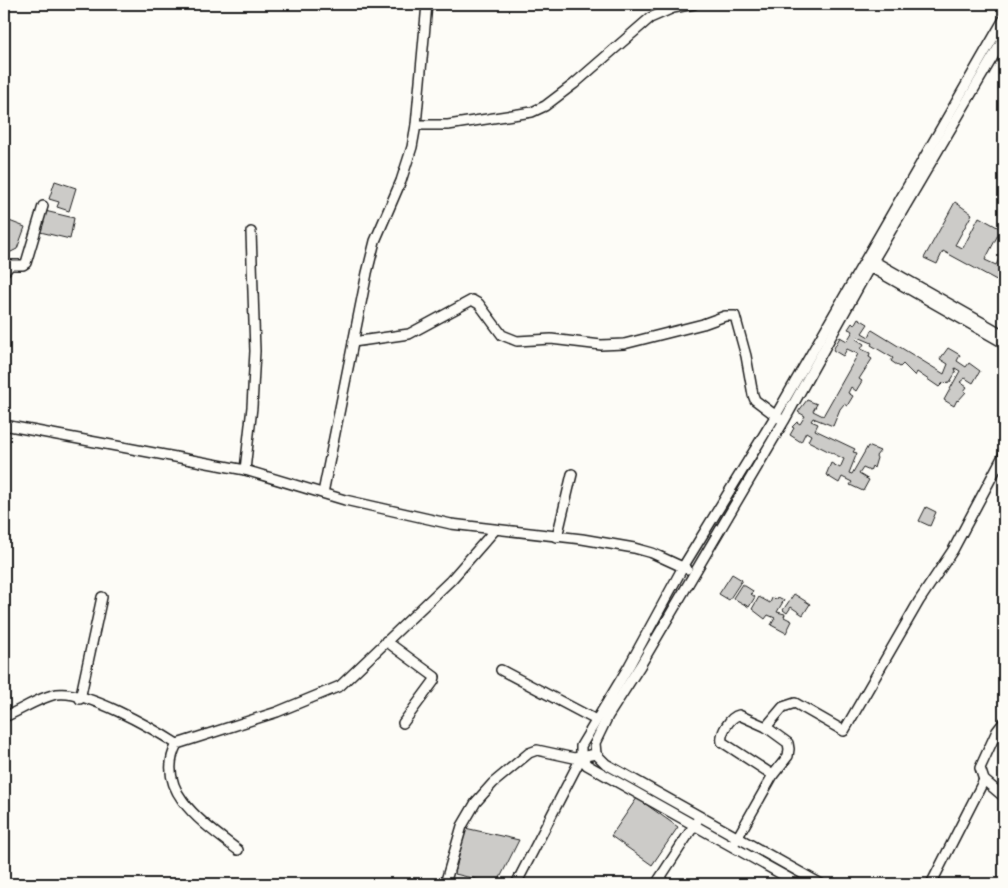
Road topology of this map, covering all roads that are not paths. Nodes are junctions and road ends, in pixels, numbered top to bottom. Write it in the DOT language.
graph roads {
  1 [pos="427,4"];
  2 [pos="694,4"];
  3 [pos="1004,19"];
  4 [pos="1004,38"];
  5 [pos="416,125"];
  6 [pos="42,206"];
  7 [pos="251,232"];
  8 [pos="869,262"];
  9 [pos="4,272"];
  10 [pos="1004,335"];
  11 [pos="353,342"];
  12 [pos="1004,343"];
  13 [pos="776,415"];
  14 [pos="784,421"];
  15 [pos="4,425"];
  16 [pos="1004,454"];
  17 [pos="245,470"];
  18 [pos="572,474"];
  19 [pos="323,493"];
  20 [pos="494,530"];
  21 [pos="557,537"];
  22 [pos="683,566"];
  23 [pos="694,573"];
  24 [pos="102,597"];
  25 [pos="386,642"];
  26 [pos="501,670"];
  27 [pos="80,698"];
  28 [pos="4,717"];
  29 [pos="596,720"];
  30 [pos="1004,722"];
  31 [pos="403,723"];
  32 [pos="766,727"];
  33 [pos="177,744"];
  34 [pos="596,754"];
  35 [pos="581,758"];
  36 [pos="773,775"];
  37 [pos="984,780"];
  38 [pos="1004,797"];
  39 [pos="700,817"];
  40 [pos="695,826"];
  41 [pos="738,837"];
  42 [pos="732,846"];
  43 [pos="238,850"];
  44 [pos="446,884"];
  45 [pos="516,884"];
  46 [pos="656,884"];
  47 [pos="799,884"];
  48 [pos="821,884"];
  49 [pos="931,884"];
  1 -- 5 [label="street"];
  2 -- 5 [label="street"];
  3 -- 8 [label="street"];
  4 -- 8 [label="street"];
  5 -- 11 [label="street"];
  6 -- 9 [label="street"];
  7 -- 17 [label="street"];
  8 -- 10 [label="street"];
  8 -- 12 [label="street"];
  8 -- 13 [label="street"];
  8 -- 14 [label="street"];
  11 -- 13 [label="street"];
  11 -- 19 [label="street"];
  13 -- 14 [label="street"];
  13 -- 22 [label="street"];
  14 -- 23 [label="street"];
  15 -- 17 [label="street"];
  16 -- 32 [label="street"];
  17 -- 19 [label="street"];
  18 -- 21 [label="street"];
  19 -- 20 [label="street"];
  20 -- 21 [label="street"];
  20 -- 25 [label="street"];
  21 -- 22 [label="street"];
  22 -- 23 [label="street"];
  22 -- 29 [label="street"];
  23 -- 34 [label="street"];
  24 -- 27 [label="street"];
  25 -- 31 [label="street"];
  25 -- 33 [label="street"];
  26 -- 29 [label="street"];
  27 -- 28 [label="street"];
  27 -- 33 [label="street"];
  29 -- 35 [label="street"];
  30 -- 37 [label="street"];
  32 -- 36 [label="street"];
  32 -- 36 [label="street"];
  33 -- 43 [label="street"];
  34 -- 35 [label="street"];
  34 -- 39 [label="street"];
  35 -- 40 [label="street"];
  35 -- 44 [label="street"];
  35 -- 45 [label="street"];
  36 -- 41 [label="street"];
  37 -- 38 [label="street"];
  37 -- 49 [label="street"];
  39 -- 40 [label="street"];
  39 -- 41 [label="street"];
  40 -- 42 [label="street"];
  40 -- 46 [label="street"];
  41 -- 42 [label="street"];
  41 -- 48 [label="street"];
  42 -- 47 [label="street"];
}
